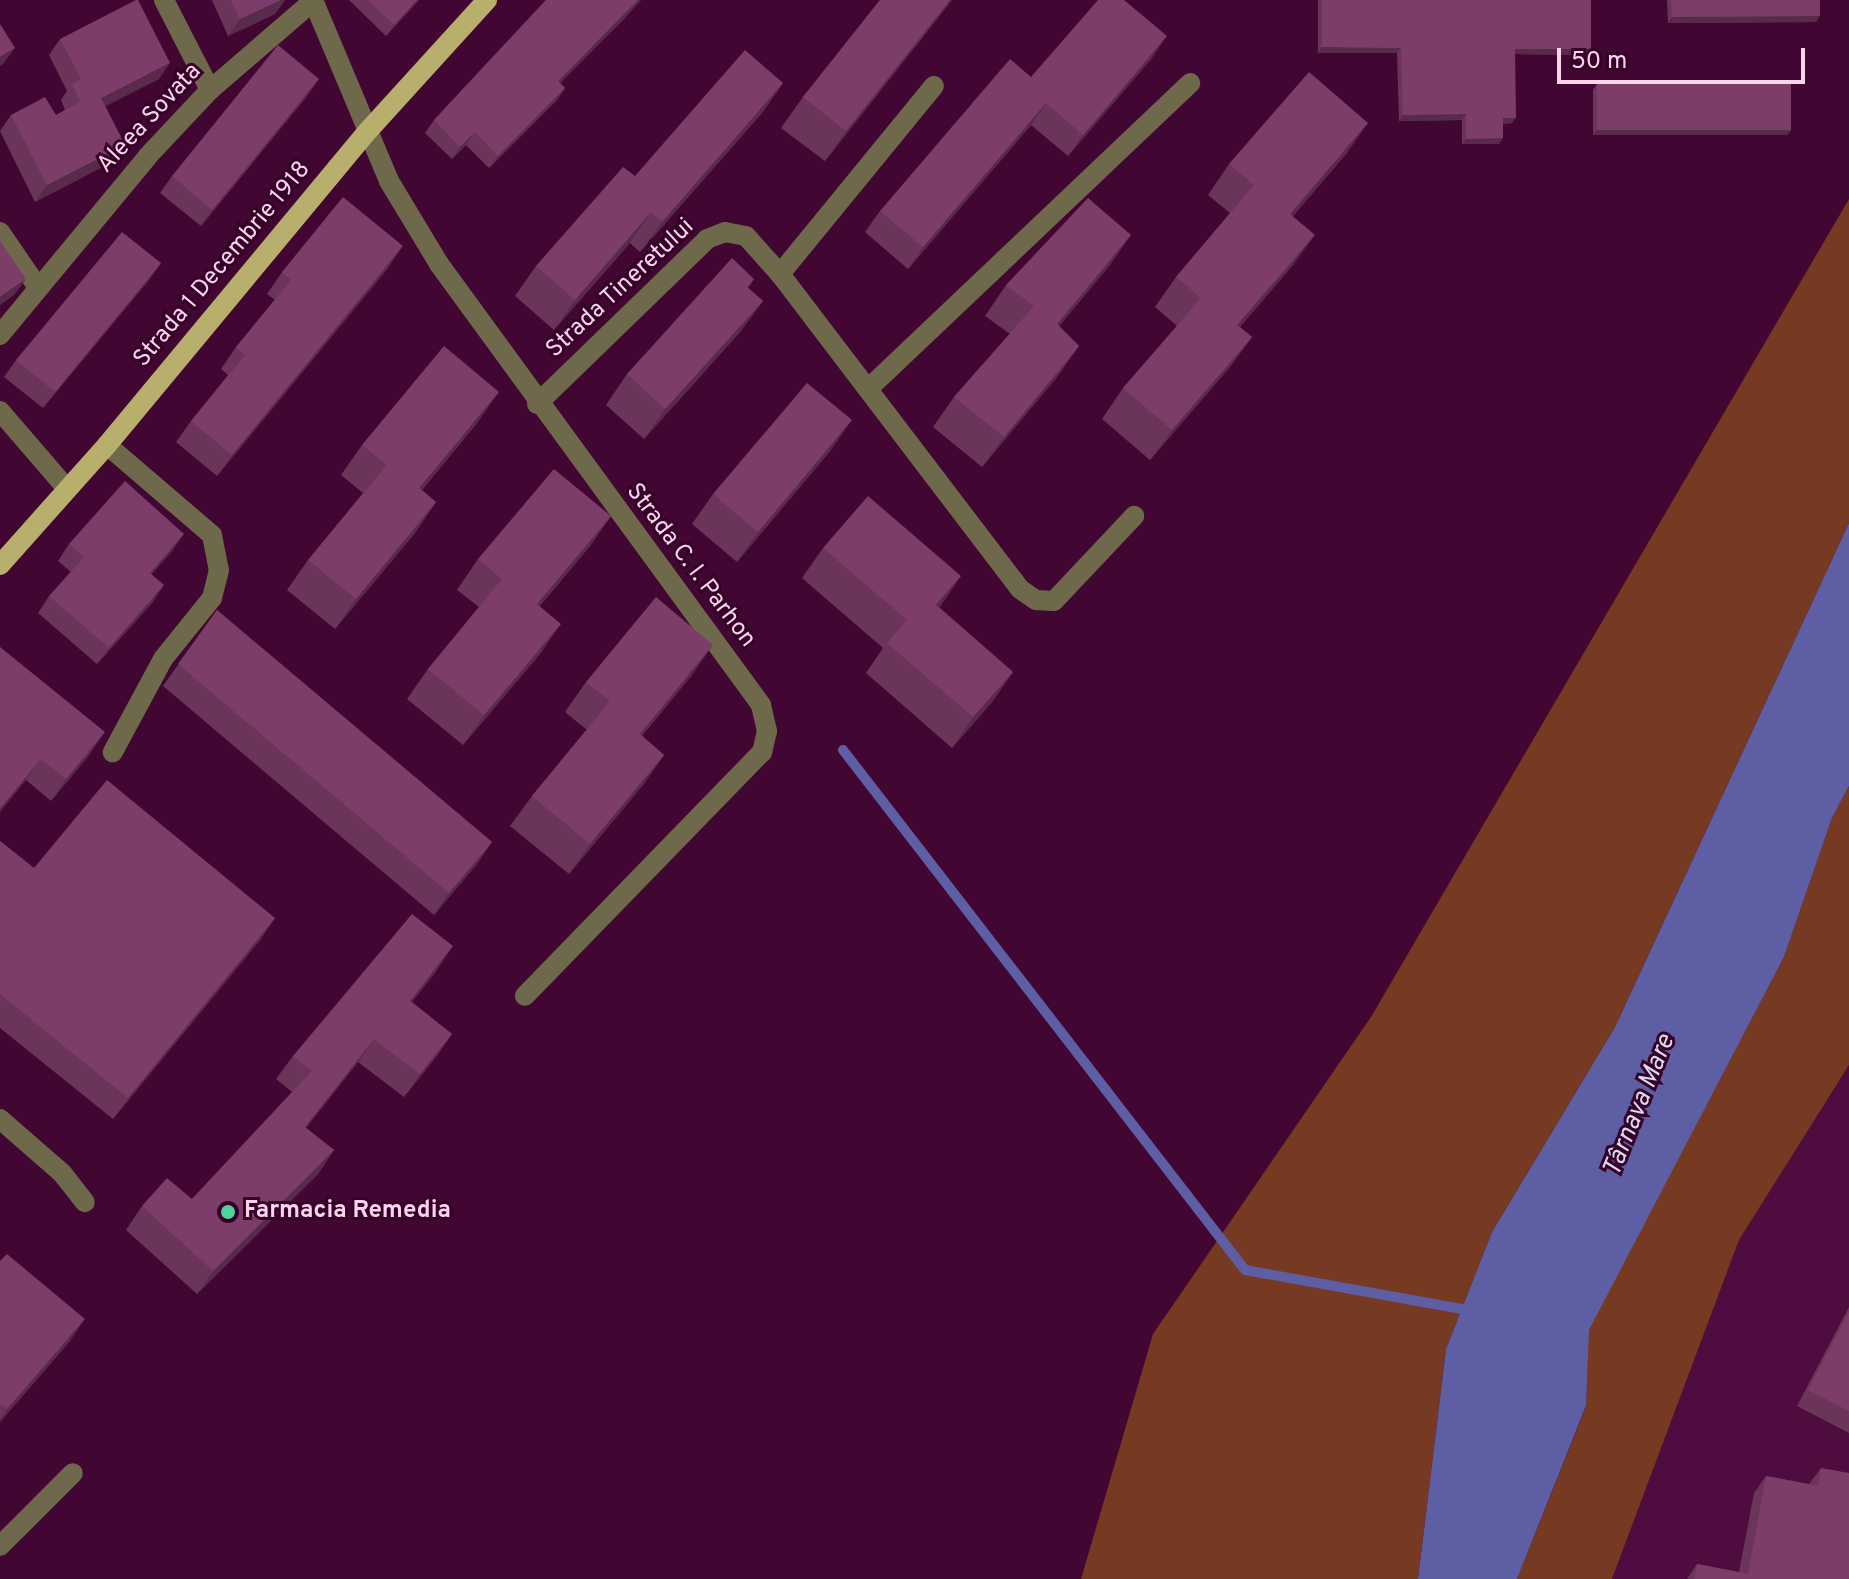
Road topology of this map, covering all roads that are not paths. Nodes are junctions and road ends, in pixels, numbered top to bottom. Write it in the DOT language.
graph roads {
  1 [pos="164,0"];
  2 [pos="313,0"];
  3 [pos="487,0"];
  4 [pos="1190,83"];
  5 [pos="934,86"];
  6 [pos="210,90"];
  7 [pos="366,133"];
  8 [pos="0,232"];
  9 [pos="780,274"];
  10 [pos="37,286"];
  11 [pos="0,335"];
  12 [pos="869,388"];
  13 [pos="537,404"];
  14 [pos="0,411"];
  15 [pos="107,445"];
  16 [pos="67,489"];
  17 [pos="1134,516"];
  18 [pos="0,565"];
  19 [pos="113,752"];
  20 [pos="525,996"];
  21 [pos="0,1119"];
  22 [pos="85,1202"];
  23 [pos="73,1473"];
  24 [pos="0,1546"];
  1 -- 6 [label="street"];
  2 -- 6 [label="street, Aleea Sovata"];
  2 -- 7 [label="street, Strada C. I. Parhon"];
  3 -- 7 [label="main road, Strada 1 Decembrie 1918"];
  4 -- 12 [label="street"];
  5 -- 9 [label="street"];
  6 -- 10 [label="street, Aleea Sovata"];
  7 -- 13 [label="street, Strada C. I. Parhon"];
  7 -- 15 [label="main road, Strada 1 Decembrie 1918"];
  8 -- 10 [label="street"];
  9 -- 12 [label="street, Strada Tineretului"];
  9 -- 13 [label="street, Strada Tineretului"];
  10 -- 11 [label="street, Aleea Sovata"];
  12 -- 17 [label="street, Strada Tineretului"];
  13 -- 20 [label="street, Strada C. I. Parhon"];
  14 -- 16 [label="street"];
  15 -- 16 [label="main road, Strada 1 Decembrie 1918"];
  15 -- 19 [label="street"];
  16 -- 18 [label="main road, Strada 1 Decembrie 1918"];
  21 -- 22 [label="street"];
  23 -- 24 [label="street"];
}
